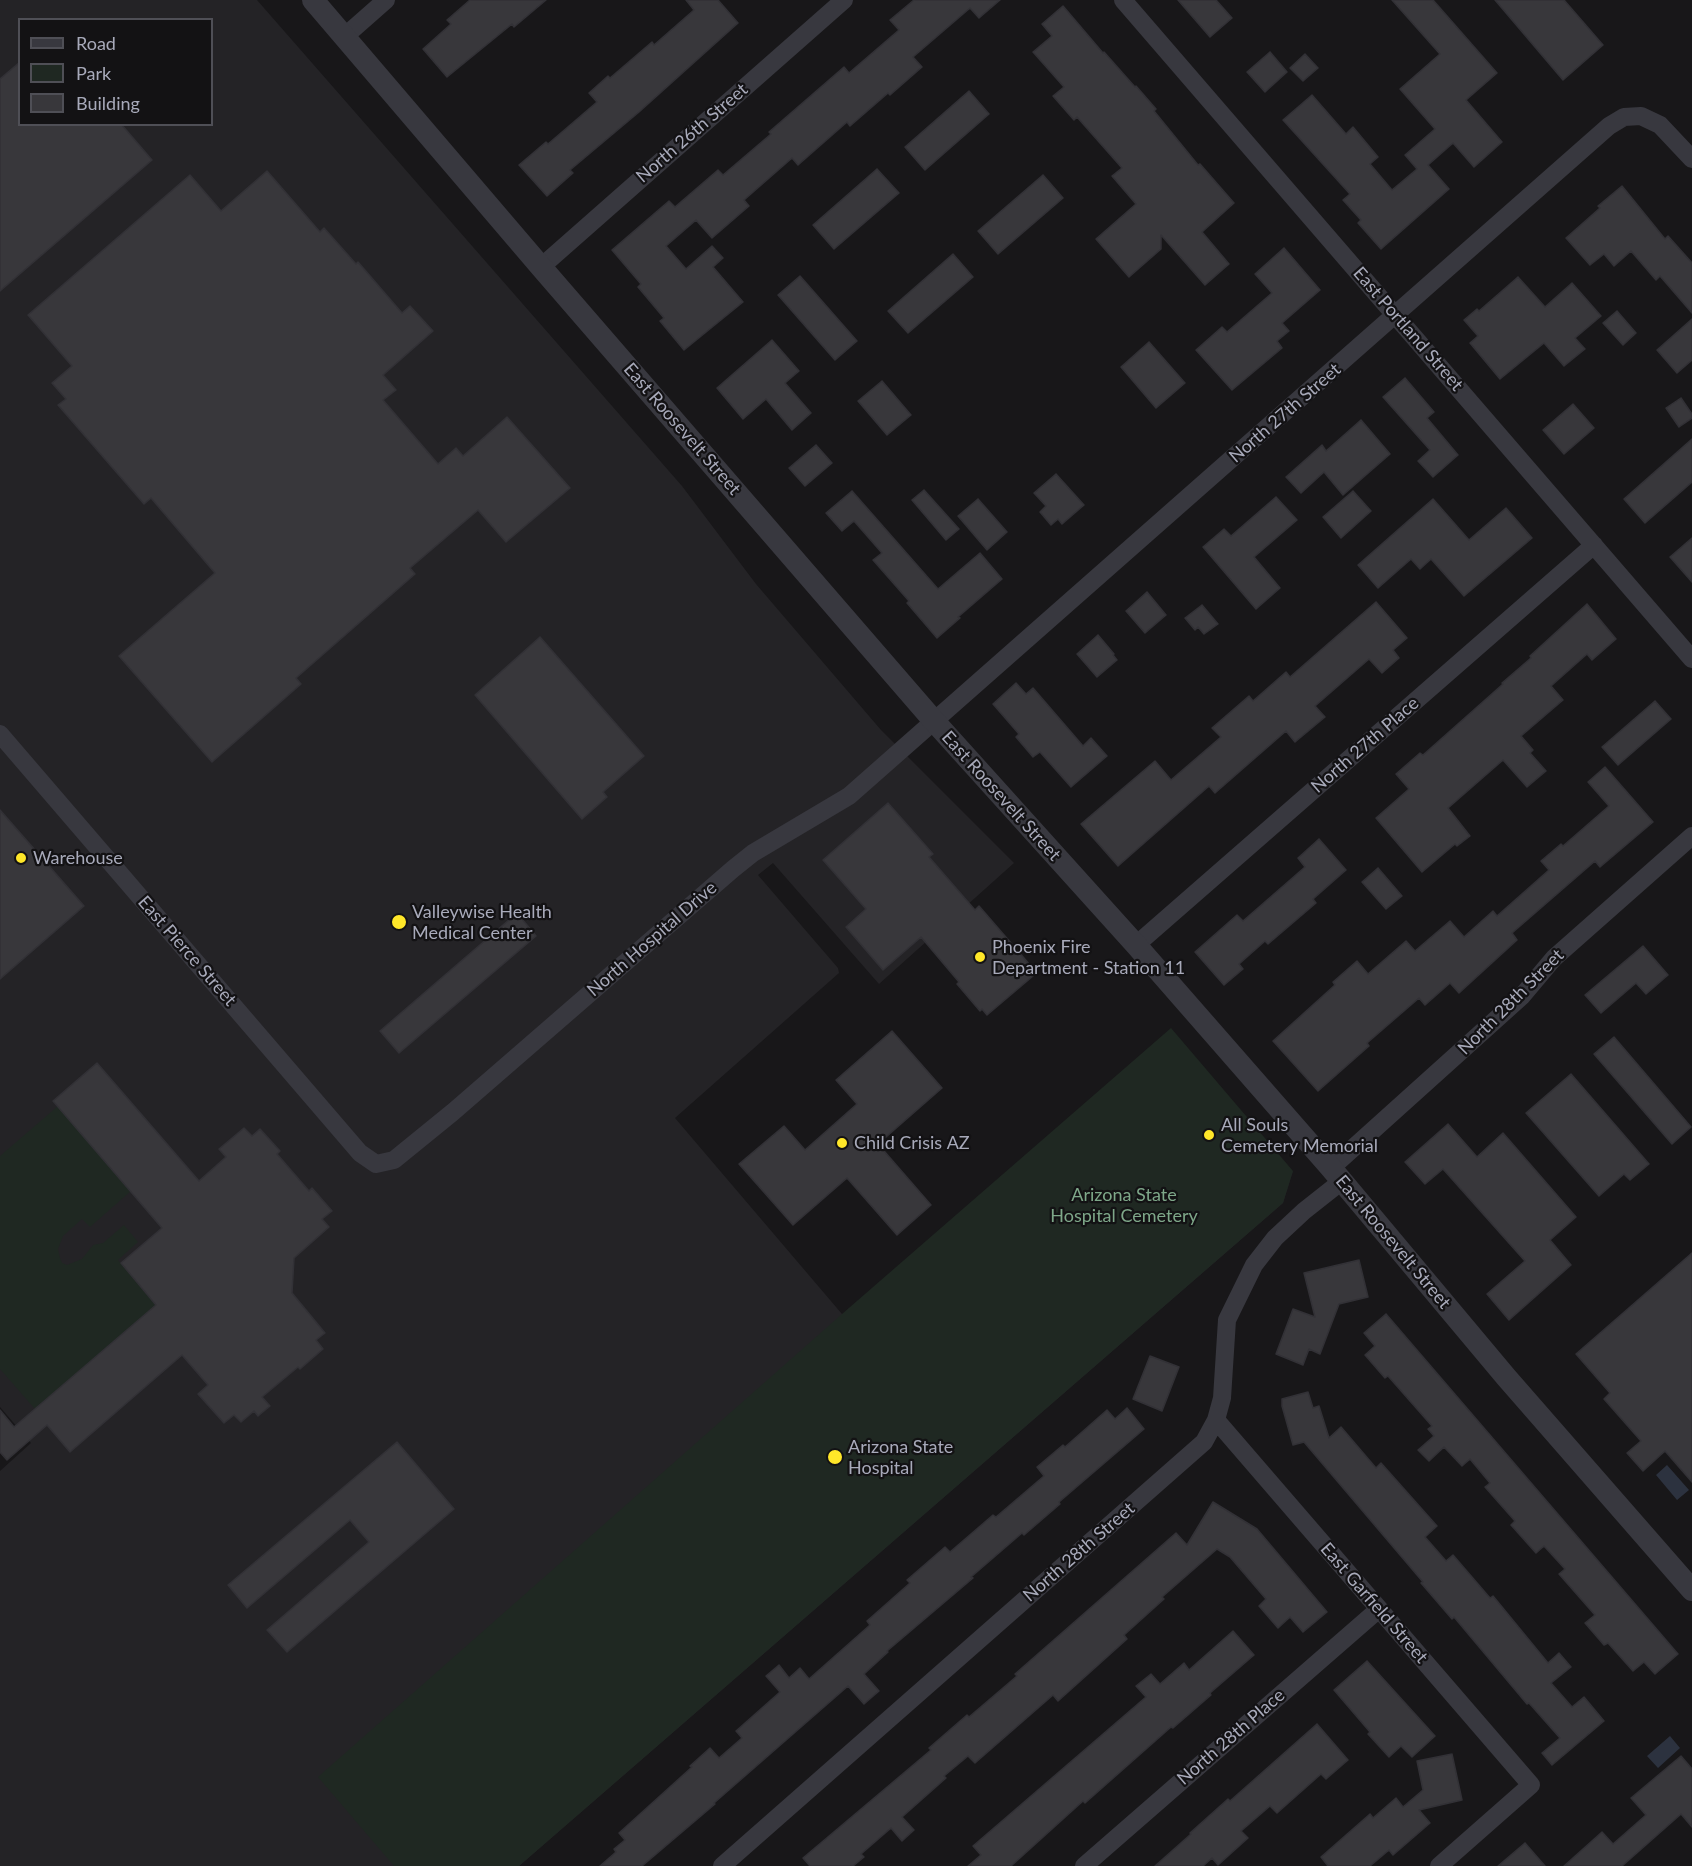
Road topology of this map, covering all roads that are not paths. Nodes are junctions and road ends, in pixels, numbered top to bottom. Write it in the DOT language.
graph roads {
  1 [pos="313,0"];
  2 [pos="386,0"];
  3 [pos="843,0"];
  4 [pos="1123,0"];
  5 [pos="344,37"];
  6 [pos="1692,159"];
  7 [pos="540,267"];
  8 [pos="1396,315"];
  9 [pos="1594,545"];
  10 [pos="1692,659"];
  11 [pos="934,721"];
  12 [pos="0,734"];
  13 [pos="1692,836"];
  14 [pos="1136,945"];
  15 [pos="376,1164"];
  16 [pos="1336,1175"];
  17 [pos="1216,1420"];
  18 [pos="1692,1590"];
  19 [pos="1379,1609"];
  20 [pos="722,1866"];
  21 [pos="1084,1866"];
  22 [pos="1438,1866"];
  1 -- 5 [label="street, East Roosevelt Street"];
  2 -- 5 [label="street"];
  3 -- 7 [label="street, North 26th Street"];
  4 -- 8 [label="street, East Portland Street"];
  5 -- 7 [label="street, East Roosevelt Street"];
  6 -- 8 [label="street, North 27th Street"];
  7 -- 11 [label="street, East Roosevelt Street"];
  8 -- 9 [label="street, East Portland Street"];
  8 -- 11 [label="street, North 27th Street"];
  9 -- 10 [label="street, East Portland Street"];
  9 -- 14 [label="street, North 27th Place"];
  11 -- 14 [label="street, East Roosevelt Street"];
  11 -- 15 [label="street, North Hospital Drive"];
  12 -- 15 [label="street, East Pierce Street"];
  13 -- 16 [label="street, North 28th Street"];
  14 -- 16 [label="street, East Roosevelt Street"];
  16 -- 17 [label="street, North 28th Street"];
  16 -- 18 [label="street, East Roosevelt Street"];
  17 -- 19 [label="street, East Garfield Street"];
  17 -- 20 [label="street, North 28th Street"];
  19 -- 21 [label="street, North 28th Place"];
  19 -- 22 [label="street, East Garfield Street"];
}
